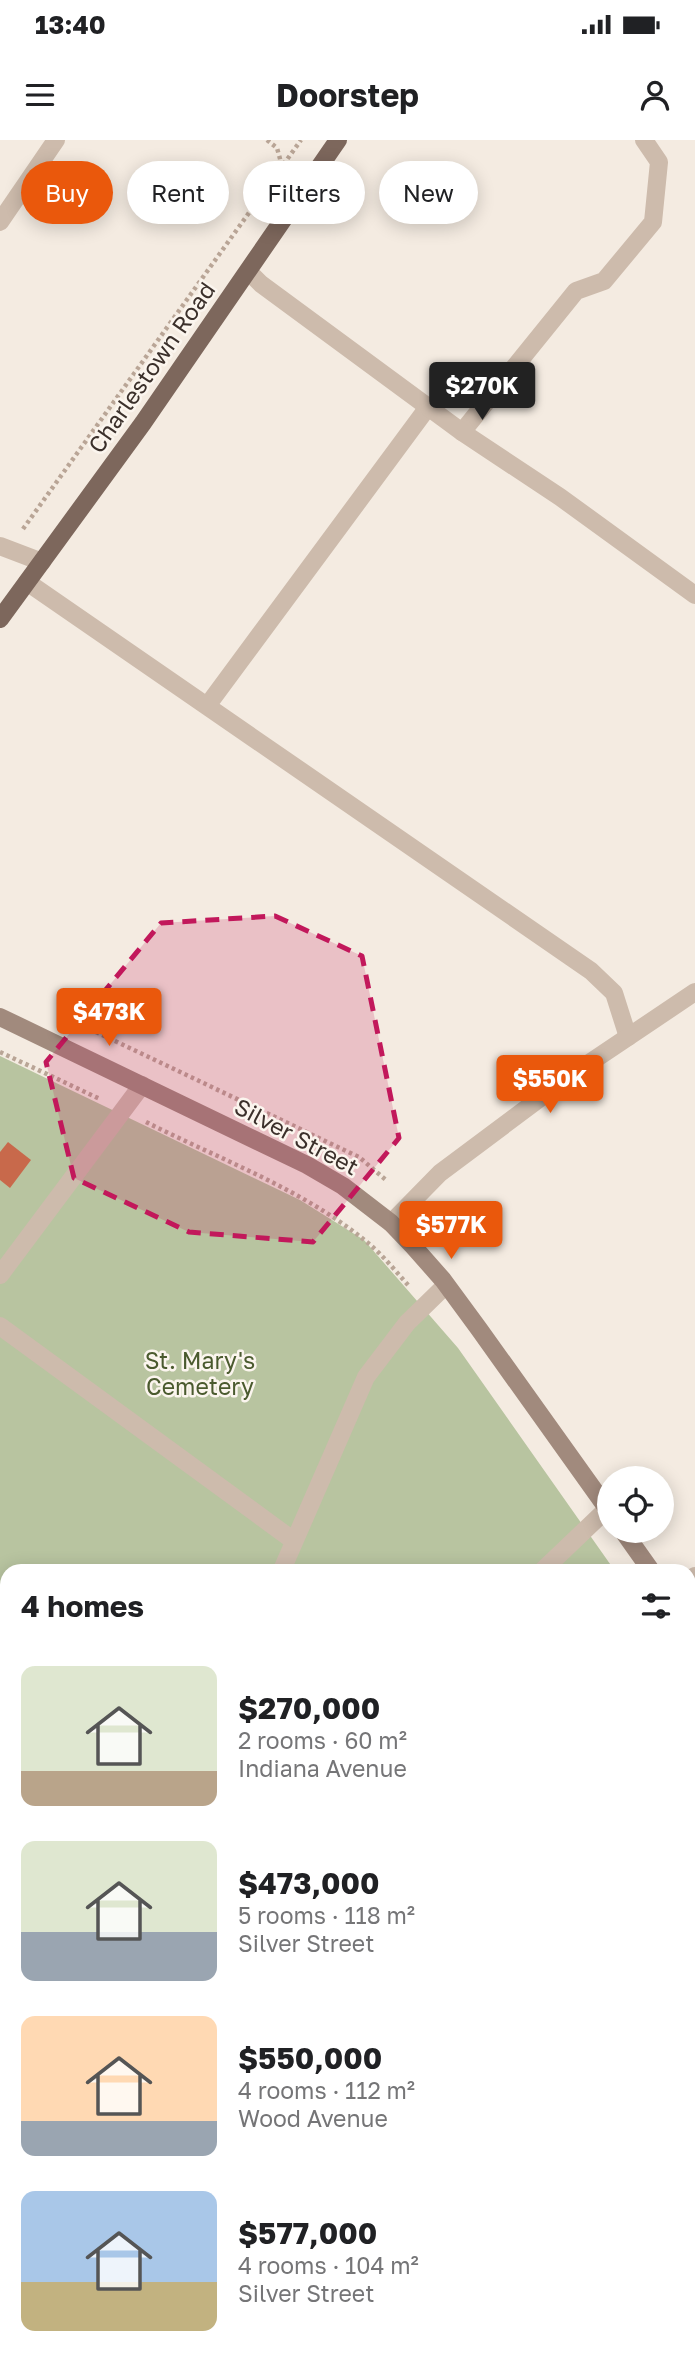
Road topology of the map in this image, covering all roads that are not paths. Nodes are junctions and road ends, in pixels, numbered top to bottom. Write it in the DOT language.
graph roads {
  1 [pos="56,140"];
  2 [pos="644,140"];
  3 [pos="336,141"];
  4 [pos="0,222"];
  5 [pos="249,272"];
  6 [pos="428,407"];
  7 [pos="462,432"];
  8 [pos="4,547"];
  9 [pos="42,562"];
  10 [pos="27,582"];
  11 [pos="695,595"];
  12 [pos="0,619"];
  13 [pos="207,706"];
  14 [pos="695,992"];
  15 [pos="0,1017"];
  16 [pos="628,1037"];
  17 [pos="142,1085"];
  18 [pos="391,1223"];
  19 [pos="0,1275"];
  20 [pos="446,1285"];
  21 [pos="0,1326"];
  22 [pos="597,1495"];
  23 [pos="597,1520"];
  24 [pos="294,1541"];
  25 [pos="631,1543"];
  26 [pos="284,1564"];
  27 [pos="550,1564"];
  28 [pos="646,1564"];
  1 -- 4 [label="street"];
  2 -- 7 [label="street"];
  3 -- 5 [label="main road, Charlestown Road"];
  5 -- 6 [label="street"];
  5 -- 9 [label="main road, Charlestown Road"];
  6 -- 7 [label="street"];
  6 -- 13 [label="street"];
  7 -- 11 [label="street"];
  8 -- 9 [label="street"];
  9 -- 10 [label="main road, Charlestown Road"];
  10 -- 12 [label="main road, Charlestown Road"];
  10 -- 13 [label="street"];
  13 -- 16 [label="street"];
  14 -- 16 [label="street"];
  15 -- 17 [label="main road, Silver Street"];
  16 -- 18 [label="street"];
  17 -- 18 [label="main road, Silver Street"];
  17 -- 19 [label="street"];
  18 -- 20 [label="main road, Silver Street"];
  20 -- 22 [label="main road, Silver Street"];
  20 -- 24 [label="street"];
  21 -- 24 [label="street"];
  23 -- 27 [label="street"];
  24 -- 26 [label="street"];
  25 -- 28 [label="main road"];
}
